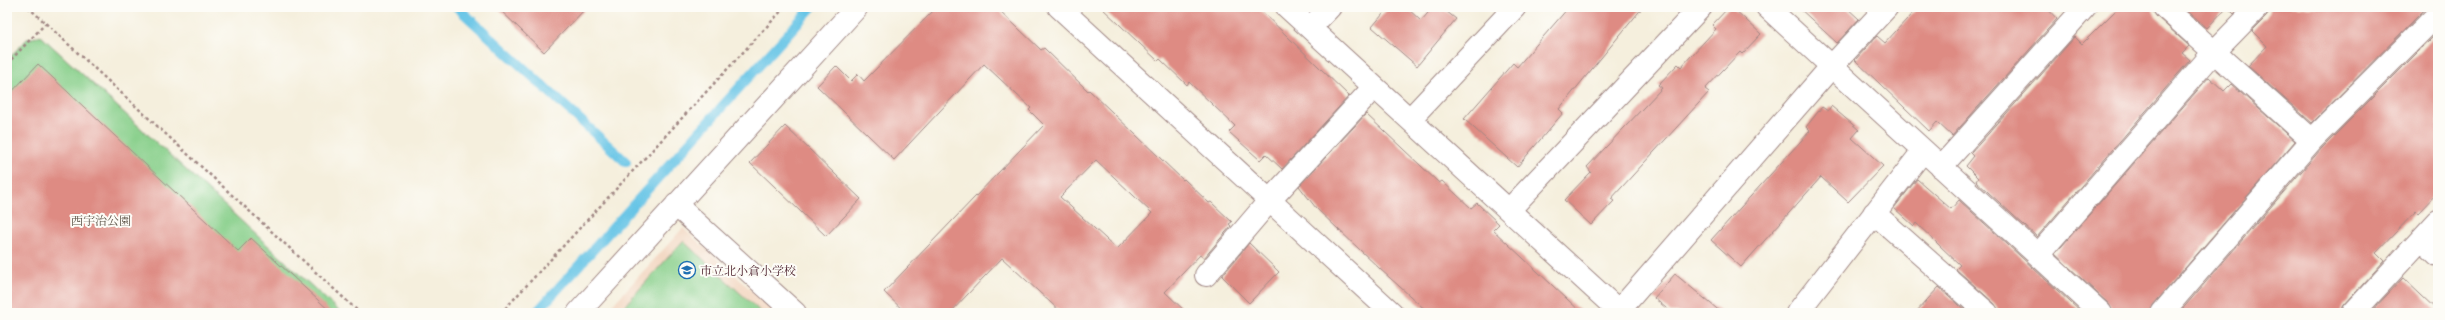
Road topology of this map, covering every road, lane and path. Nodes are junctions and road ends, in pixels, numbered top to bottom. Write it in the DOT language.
graph roads {
  1 [pos="28,7"];
  2 [pos="785,7"];
  3 [pos="857,7"];
  4 [pos="1059,7"];
  5 [pos="1287,7"];
  6 [pos="1330,7"];
  7 [pos="1515,7"];
  8 [pos="1701,7"];
  9 [pos="1767,7"];
  10 [pos="1887,7"];
  11 [pos="2085,7"];
  12 [pos="2164,7"];
  13 [pos="2258,7"];
  14 [pos="2438,14"];
  15 [pos="46,23"];
  16 [pos="1310,28"];
  17 [pos="2214,52"];
  18 [pos="7,64"];
  19 [pos="1831,67"];
  20 [pos="1374,87"];
  21 [pos="1410,119"];
  22 [pos="2312,140"];
  23 [pos="1923,151"];
  24 [pos="1941,167"];
  25 [pos="1270,200"];
  26 [pos="676,205"];
  27 [pos="1509,210"];
  28 [pos="1874,213"];
  29 [pos="2438,221"];
  30 [pos="2422,240"];
  31 [pos="2038,255"];
  32 [pos="2438,255"];
  33 [pos="1206,276"];
  34 [pos="1619,312"];
  35 [pos="360,313"];
  36 [pos="501,313"];
  37 [pos="578,313"];
  38 [pos="795,313"];
  39 [pos="1392,313"];
  40 [pos="1797,313"];
  41 [pos="1987,313"];
  42 [pos="2101,313"];
  43 [pos="2162,313"];
  44 [pos="2353,313"];
  1 -- 15 [label="path"];
  2 -- 36 [label="path"];
  3 -- 26 [label="street"];
  4 -- 25 [label="street"];
  5 -- 16 [label="street"];
  6 -- 16 [label="street"];
  7 -- 21 [label="street"];
  8 -- 27 [label="street"];
  9 -- 19 [label="street"];
  10 -- 19 [label="street"];
  11 -- 24 [label="street"];
  12 -- 17 [label="street"];
  13 -- 17 [label="street"];
  14 -- 22 [label="street"];
  15 -- 18 [label="path"];
  15 -- 35 [label="path"];
  16 -- 20 [label="street"];
  17 -- 22 [label="street"];
  17 -- 31 [label="street"];
  19 -- 23 [label="street"];
  19 -- 34 [label="street"];
  20 -- 21 [label="street"];
  20 -- 25 [label="street"];
  21 -- 27 [label="street"];
  22 -- 43 [label="street"];
  23 -- 24 [label="street"];
  23 -- 28 [label="street"];
  24 -- 31 [label="street"];
  25 -- 33 [label="street"];
  25 -- 39 [label="street"];
  26 -- 37 [label="street"];
  26 -- 38 [label="street"];
  27 -- 34 [label="street"];
  28 -- 40 [label="street"];
  28 -- 41 [label="street"];
  29 -- 30 [label="street"];
  30 -- 32 [label="street"];
  30 -- 44 [label="street"];
  31 -- 42 [label="street"];
}
